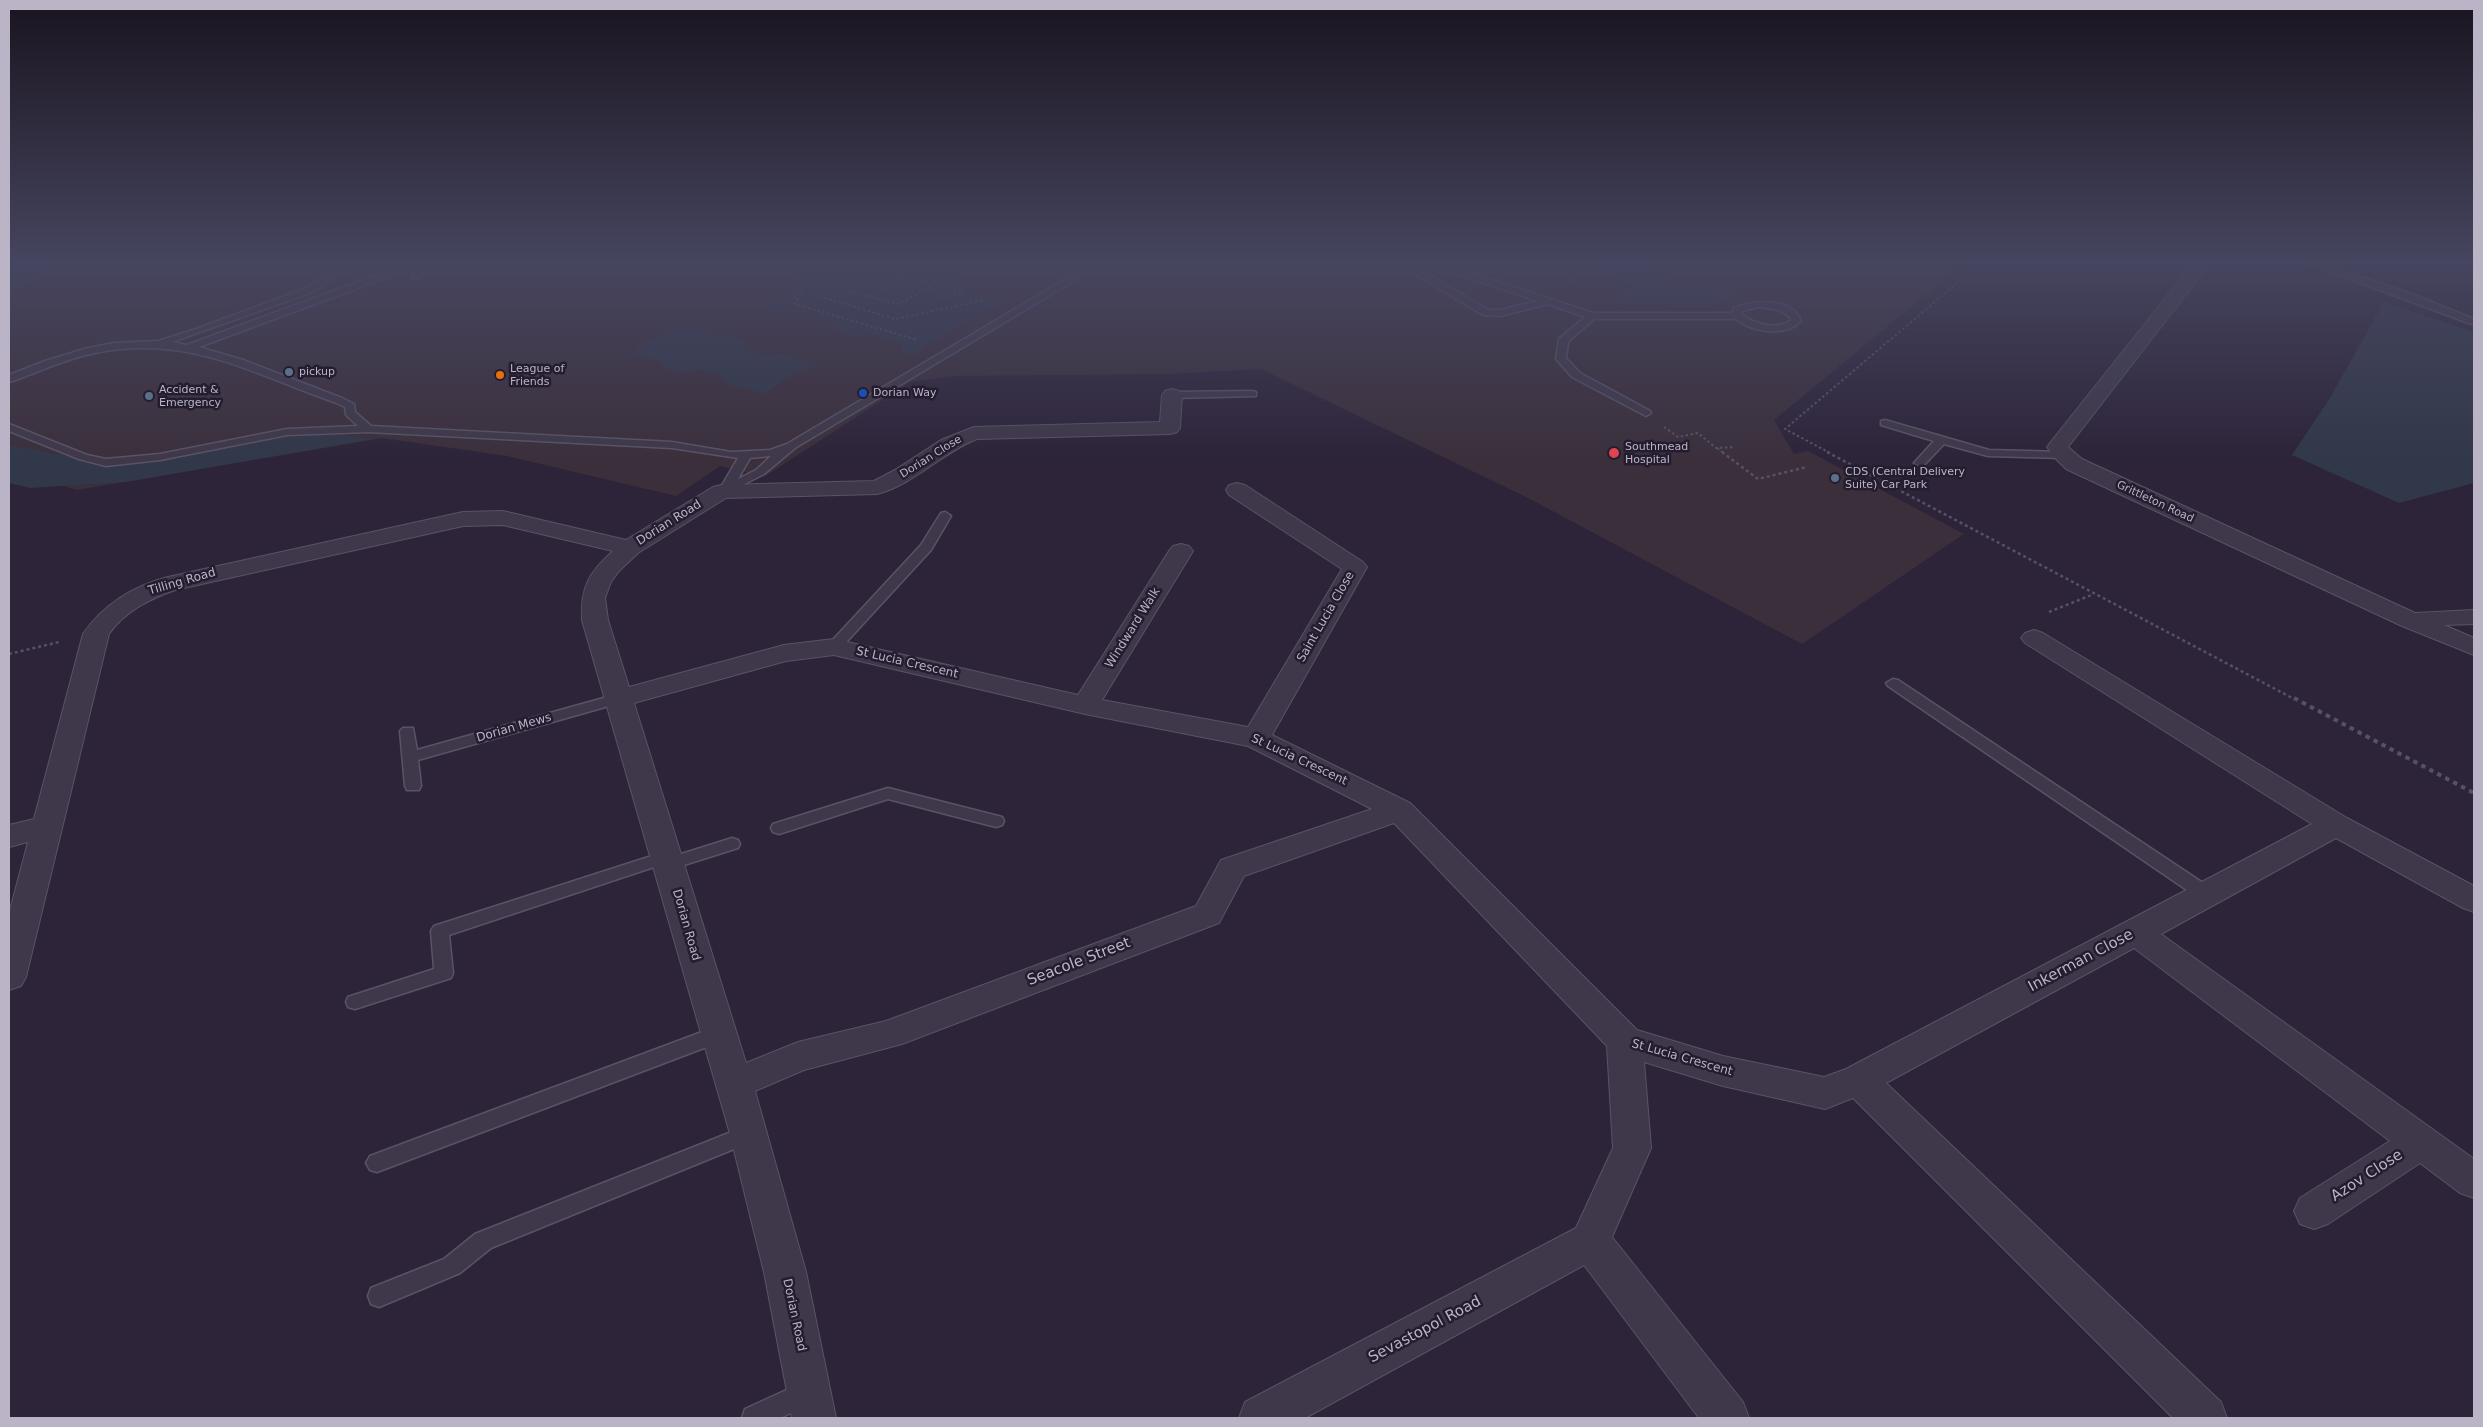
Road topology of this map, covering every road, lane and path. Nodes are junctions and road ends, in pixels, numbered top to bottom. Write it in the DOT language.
graph roads {
  1 [pos="208,328"];
  2 [pos="244,328"];
  3 [pos="875,328"];
  4 [pos="989,328"];
  5 [pos="1579,328"];
  6 [pos="1904,328"];
  7 [pos="2151,328"];
  8 [pos="156,344"];
  9 [pos="188,348"];
  10 [pos="951,350"];
  11 [pos="9,379"];
  12 [pos="1252,394"];
  13 [pos="1172,395"];
  14 [pos="1646,413"];
  15 [pos="1885,423"];
  16 [pos="9,426"];
  17 [pos="1665,428"];
  18 [pos="368,429"];
  19 [pos="1940,440"];
  20 [pos="791,446"];
  21 [pos="1735,447"];
  22 [pos="1716,448"];
  23 [pos="2063,455"];
  24 [pos="745,456"];
  25 [pos="1920,463"];
  26 [pos="1807,467"];
  27 [pos="723,490"];
  28 [pos="1237,490"];
  29 [pos="945,516"];
  30 [pos="630,548"];
  31 [pos="1181,551"];
  32 [pos="2474,617"];
  33 [pos="2411,621"];
  34 [pos="96,634"];
  35 [pos="2034,638"];
  36 [pos="834,647"];
  37 [pos="2474,647"];
  38 [pos="9,654"];
  39 [pos="1893,683"];
  40 [pos="618,699"];
  41 [pos="1085,705"];
  42 [pos="408,731"];
  43 [pos="1256,738"];
  44 [pos="410,757"];
  45 [pos="413,786"];
  46 [pos="2474,793"];
  47 [pos="1399,810"];
  48 [pos="996,821"];
  49 [pos="2336,825"];
  50 [pos="48,826"];
  51 [pos="778,828"];
  52 [pos="9,836"];
  53 [pos="732,844"];
  54 [pos="667,860"];
  55 [pos="2206,894"];
  56 [pos="2474,900"];
  57 [pos="2136,932"];
  58 [pos="9,977"];
  59 [pos="355,1002"];
  60 [pos="718,1034"];
  61 [pos="1625,1041"];
  62 [pos="733,1084"];
  63 [pos="1842,1086"];
  64 [pos="749,1134"];
  65 [pos="2420,1142"];
  66 [pos="377,1162"];
  67 [pos="2474,1181"];
  68 [pos="2314,1211"];
  69 [pos="1590,1241"];
  70 [pos="379,1296"];
  71 [pos="812,1405"];
  72 [pos="754,1418"];
  73 [pos="1261,1418"];
  74 [pos="1727,1418"];
  75 [pos="2205,1418"];
  1 -- 8 [label="lane"];
  2 -- 9 [label="lane"];
  3 -- 10 [label="path"];
  4 -- 10 [label="lane"];
  5 -- 14 [label="lane"];
  6 -- 46 [label="path"];
  7 -- 23 [label="street"];
  8 -- 9 [label="lane"];
  8 -- 11 [label="lane"];
  9 -- 18 [label="lane"];
  10 -- 20 [label="lane"];
  12 -- 13 [label="lane"];
  13 -- 27 [label="street, Dorian Close"];
  15 -- 19 [label="lane"];
  16 -- 18 [label="lane"];
  17 -- 22 [label="path"];
  18 -- 24 [label="lane"];
  19 -- 23 [label="lane"];
  19 -- 25 [label="lane"];
  20 -- 24 [label="lane"];
  20 -- 27 [label="lane"];
  21 -- 22 [label="path"];
  22 -- 26 [label="path"];
  23 -- 33 [label="street, Grittleton Road"];
  24 -- 27 [label="lane"];
  27 -- 30 [label="street, Dorian Road"];
  28 -- 43 [label="street, Saint Lucia Close"];
  29 -- 36 [label="lane"];
  30 -- 34 [label="street, Tilling Road"];
  30 -- 40 [label="street, Dorian Road"];
  31 -- 41 [label="street, Windward Walk"];
  32 -- 33 [label="street"];
  33 -- 37 [label="street, Grittleton Road"];
  34 -- 38 [label="path"];
  34 -- 50 [label="street, Tilling Road"];
  35 -- 49 [label="street"];
  36 -- 40 [label="street, St Lucia Crescent"];
  36 -- 41 [label="street, St Lucia Crescent"];
  39 -- 55 [label="lane"];
  40 -- 44 [label="lane, Dorian Mews"];
  40 -- 54 [label="street, Dorian Road"];
  41 -- 43 [label="street, St Lucia Crescent"];
  42 -- 44 [label="lane"];
  43 -- 47 [label="street, St Lucia Crescent"];
  44 -- 45 [label="lane"];
  47 -- 61 [label="street, St Lucia Crescent"];
  47 -- 62 [label="street, Seacole Street"];
  48 -- 51 [label="lane"];
  49 -- 55 [label="street, Inkerman Close"];
  49 -- 56 [label="street"];
  50 -- 52 [label="street"];
  50 -- 58 [label="street, Tilling Road"];
  53 -- 54 [label="lane"];
  54 -- 59 [label="lane"];
  54 -- 60 [label="street, Dorian Road"];
  55 -- 57 [label="street, Inkerman Close"];
  57 -- 63 [label="street, Inkerman Close"];
  57 -- 65 [label="street"];
  60 -- 62 [label="street, Dorian Road"];
  60 -- 66 [label="lane"];
  61 -- 63 [label="street, St Lucia Crescent"];
  61 -- 69 [label="street"];
  62 -- 64 [label="street, Dorian Road"];
  63 -- 75 [label="street"];
  64 -- 70 [label="lane"];
  64 -- 71 [label="street, Dorian Road"];
  65 -- 67 [label="street"];
  65 -- 68 [label="street, Azov Close"];
  69 -- 73 [label="street, Sevastopol Road"];
  69 -- 74 [label="street"];
  71 -- 72 [label="lane"];
}
